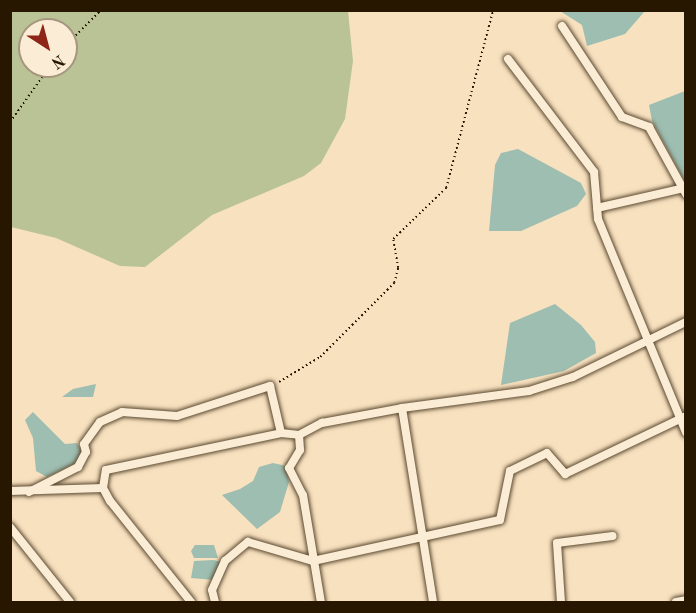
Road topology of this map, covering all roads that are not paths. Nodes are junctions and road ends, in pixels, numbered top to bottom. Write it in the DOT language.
graph roads {
  1 [pos="562,26"];
  2 [pos="508,58"];
  3 [pos="684,190"];
  4 [pos="597,208"];
  5 [pos="686,322"];
  6 [pos="648,338"];
  7 [pos="402,408"];
  8 [pos="683,418"];
  9 [pos="281,433"];
  10 [pos="686,433"];
  11 [pos="299,435"];
  12 [pos="103,488"];
  13 [pos="10,491"];
  14 [pos="29,492"];
  15 [pos="10,527"];
  16 [pos="422,536"];
  17 [pos="613,536"];
  18 [pos="313,561"];
  19 [pos="686,600"];
  20 [pos="70,603"];
  21 [pos="191,603"];
  22 [pos="215,603"];
  23 [pos="321,603"];
  24 [pos="433,603"];
  25 [pos="561,603"];
  26 [pos="676,603"];
  1 -- 3 [label="street"];
  2 -- 4 [label="street"];
  3 -- 4 [label="street"];
  4 -- 6 [label="street"];
  5 -- 6 [label="street"];
  6 -- 7 [label="street"];
  6 -- 8 [label="street"];
  7 -- 11 [label="street"];
  7 -- 16 [label="street"];
  8 -- 10 [label="street"];
  8 -- 16 [label="street"];
  9 -- 11 [label="street"];
  9 -- 12 [label="street"];
  9 -- 14 [label="street"];
  11 -- 18 [label="street"];
  12 -- 14 [label="street"];
  12 -- 21 [label="street"];
  13 -- 14 [label="street"];
  15 -- 20 [label="street"];
  16 -- 18 [label="street"];
  16 -- 24 [label="street"];
  17 -- 25 [label="street"];
  18 -- 22 [label="street"];
  18 -- 23 [label="street"];
  19 -- 26 [label="street"];
}
